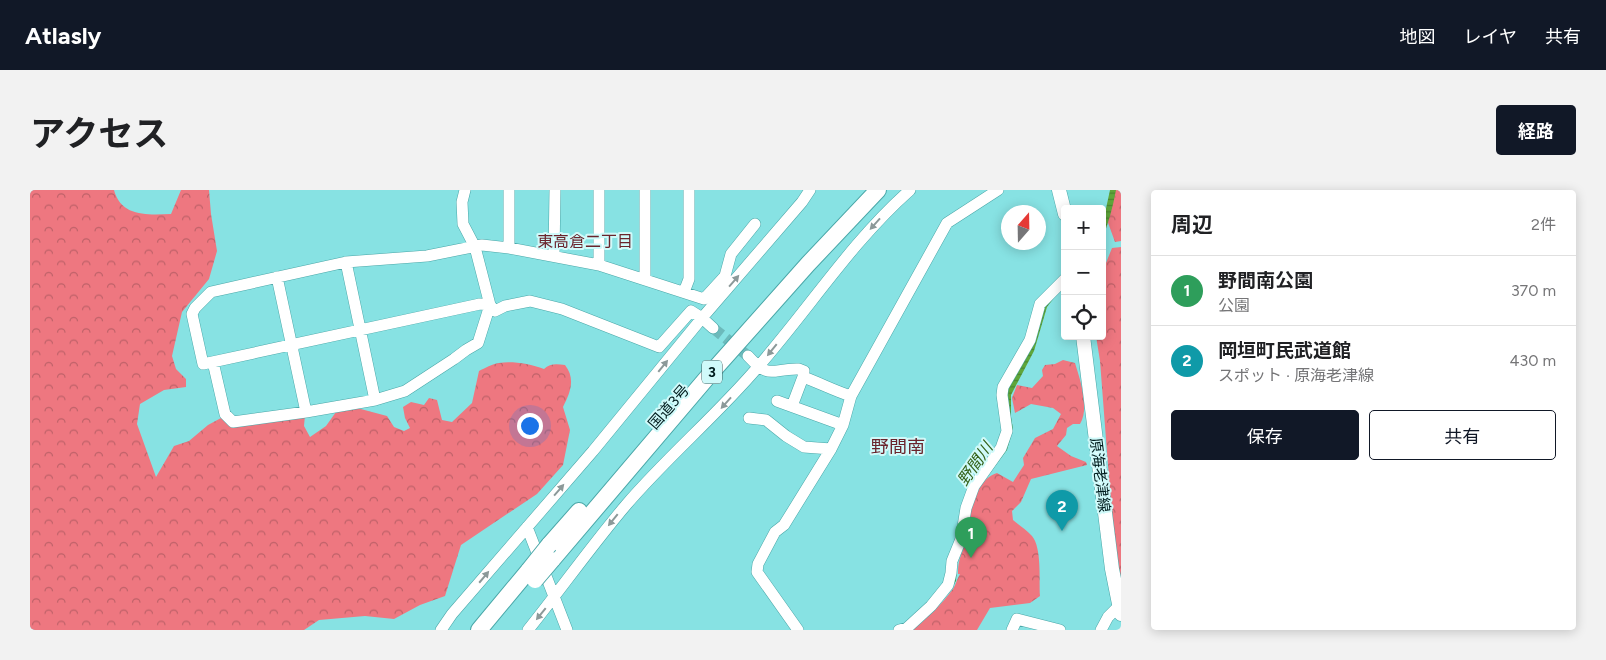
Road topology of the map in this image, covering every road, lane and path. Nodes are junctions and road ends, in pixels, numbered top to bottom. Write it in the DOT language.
graph roads {
  1 [pos="465,190"];
  2 [pos="509,190"];
  3 [pos="554,190"];
  4 [pos="599,190"];
  5 [pos="645,190"];
  6 [pos="689,190"];
  7 [pos="810,190"];
  8 [pos="865,190"];
  9 [pos="878,190"];
  10 [pos="910,190"];
  11 [pos="998,190"];
  12 [pos="1059,190"];
  13 [pos="1063,205"];
  14 [pos="755,224"];
  15 [pos="475,247"];
  16 [pos="509,248"];
  17 [pos="554,256"];
  18 [pos="346,262"];
  19 [pos="599,265"];
  20 [pos="276,277"];
  21 [pos="645,279"];
  22 [pos="1061,282"];
  23 [pos="684,292"];
  24 [pos="490,305"];
  25 [pos="702,318"];
  26 [pos="713,328"];
  27 [pos="361,330"];
  28 [pos="1083,340"];
  29 [pos="291,345"];
  30 [pos="748,356"];
  31 [pos="213,362"];
  32 [pos="758,367"];
  33 [pos="803,377"];
  34 [pos="851,396"];
  35 [pos="375,400"];
  36 [pos="777,401"];
  37 [pos="792,406"];
  38 [pos="306,412"];
  39 [pos="749,418"];
  40 [pos="843,425"];
  41 [pos="831,449"];
  42 [pos="527,527"];
  43 [pos="550,552"];
  44 [pos="532,575"];
  45 [pos="554,598"];
  46 [pos="1120,608"];
  47 [pos="441,630"];
  48 [pos="479,630"];
  49 [pos="494,630"];
  50 [pos="528,630"];
  51 [pos="567,630"];
  52 [pos="798,630"];
  53 [pos="899,630"];
  54 [pos="1012,630"];
  55 [pos="1060,630"];
  56 [pos="1101,630"];
  1 -- 15 [label="street"];
  2 -- 16 [label="street"];
  3 -- 17 [label="street"];
  4 -- 19 [label="street"];
  5 -- 21 [label="street"];
  6 -- 23 [label="street"];
  25 -- 7 [label="street, one-way"];
  8 -- 43 [label="highway, 国道3号 / 3"];
  9 -- 43 [label="highway, 国道3号 / 3"];
  10 -- 32 [label="street, one-way"];
  11 -- 34 [label="street"];
  12 -- 13 [label="main road"];
  14 -- 23 [label="street"];
  15 -- 16 [label="street"];
  15 -- 18 [label="street"];
  15 -- 24 [label="street"];
  16 -- 17 [label="street"];
  17 -- 19 [label="street"];
  18 -- 20 [label="street"];
  18 -- 27 [label="street"];
  19 -- 21 [label="street"];
  20 -- 29 [label="street"];
  20 -- 31 [label="street"];
  21 -- 23 [label="street"];
  22 -- 53 [label="street"];
  24 -- 25 [label="street"];
  24 -- 27 [label="street"];
  24 -- 35 [label="street"];
  25 -- 26 [label="street"];
  42 -- 25 [label="street, one-way"];
  27 -- 29 [label="street"];
  27 -- 35 [label="street"];
  28 -- 46 [label="main road, 原海老津線"];
  29 -- 31 [label="street"];
  29 -- 38 [label="street"];
  30 -- 32 [label="street"];
  31 -- 38 [label="street"];
  32 -- 33 [label="street"];
  32 -- 45 [label="street, one-way"];
  33 -- 34 [label="street"];
  33 -- 37 [label="street"];
  34 -- 40 [label="street"];
  35 -- 38 [label="street"];
  36 -- 37 [label="street"];
  37 -- 40 [label="street"];
  39 -- 41 [label="street"];
  40 -- 41 [label="street"];
  41 -- 52 [label="street"];
  42 -- 45 [label="street"];
  47 -- 42 [label="street, one-way"];
  43 -- 44 [label="highway, 国道3号 / 3, bridge"];
  44 -- 48 [label="highway, 国道3号 / 3"];
  44 -- 49 [label="highway, 国道3号 / 3"];
  45 -- 50 [label="street, one-way"];
  45 -- 51 [label="street"];
  46 -- 56 [label="street"];
  54 -- 55 [label="street"];
}
